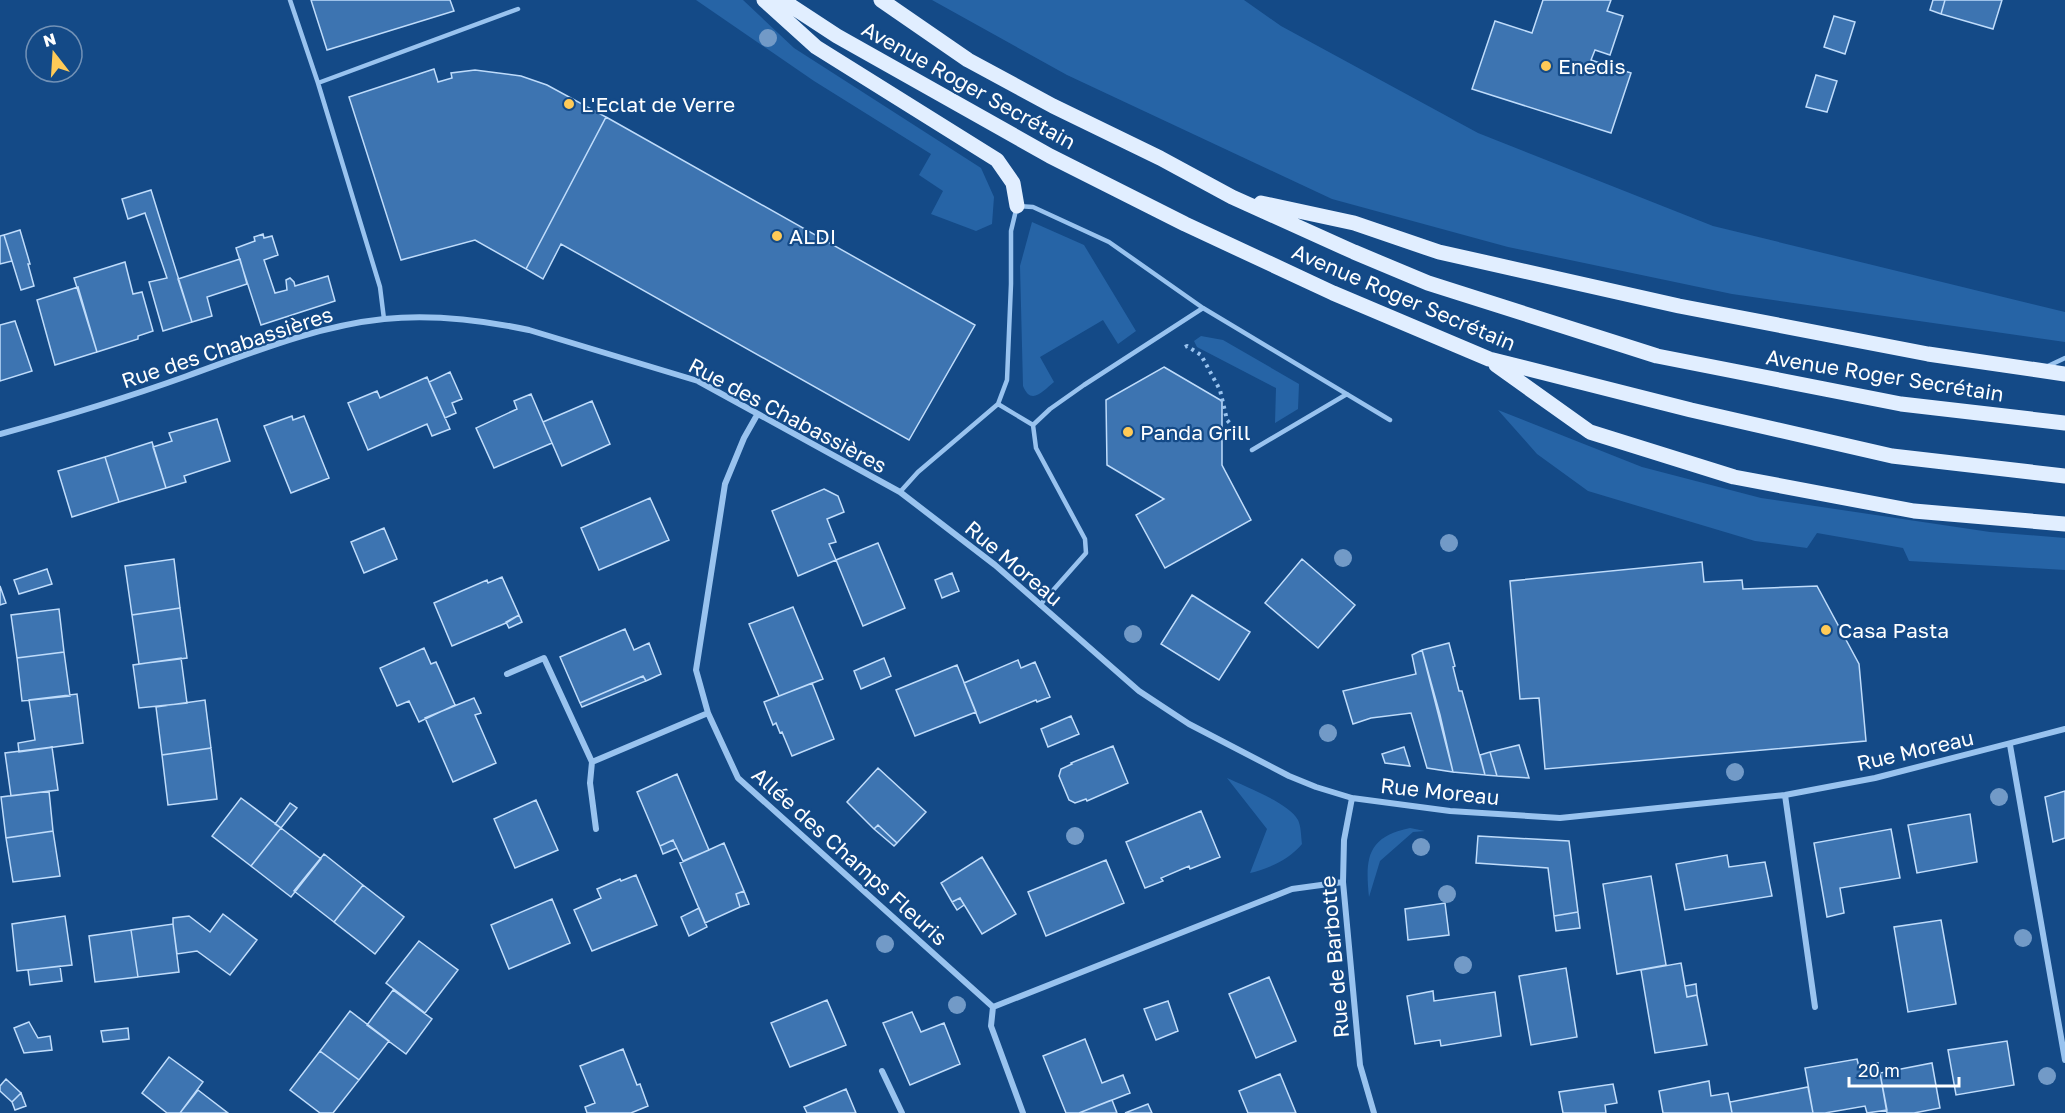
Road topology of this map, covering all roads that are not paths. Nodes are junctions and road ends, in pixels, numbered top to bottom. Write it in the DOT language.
graph roads {
  1 [pos="290,0"];
  2 [pos="764,0"];
  3 [pos="782,0"];
  4 [pos="881,0"];
  5 [pos="518,9"];
  6 [pos="318,83"];
  7 [pos="1232,197"];
  8 [pos="1017,206"];
  9 [pos="1203,308"];
  10 [pos="384,319"];
  11 [pos="2065,358"];
  12 [pos="1489,359"];
  13 [pos="2038,370"];
  14 [pos="2065,374"];
  15 [pos="1347,394"];
  16 [pos="998,404"];
  17 [pos="757,415"];
  18 [pos="1390,420"];
  19 [pos="2065,423"];
  20 [pos="1033,425"];
  21 [pos="0,434"];
  22 [pos="1252,450"];
  23 [pos="2065,476"];
  24 [pos="900,492"];
  25 [pos="2065,524"];
  26 [pos="1040,605"];
  27 [pos="507,674"];
  28 [pos="708,713"];
  29 [pos="2065,729"];
  30 [pos="2010,745"];
  31 [pos="592,762"];
  32 [pos="1785,795"];
  33 [pos="1352,798"];
  34 [pos="596,829"];
  35 [pos="1343,882"];
  36 [pos="993,1007"];
  37 [pos="1815,1007"];
  38 [pos="2065,1009"];
  39 [pos="2056,1011"];
  40 [pos="2065,1060"];
  41 [pos="882,1071"];
  42 [pos="902,1113"];
  43 [pos="1023,1113"];
  44 [pos="1374,1113"];
  1 -- 6 [label="lane"];
  2 -- 8 [label="main road"];
  3 -- 12 [label="main road, Avenue Roger Secrétain"];
  4 -- 7 [label="main road, Avenue Roger Secrétain"];
  5 -- 6 [label="lane"];
  6 -- 10 [label="lane"];
  7 -- 13 [label="main road"];
  7 -- 19 [label="main road, Avenue Roger Secrétain"];
  8 -- 9 [label="lane"];
  8 -- 16 [label="lane"];
  9 -- 15 [label="lane"];
  9 -- 20 [label="lane"];
  10 -- 17 [label="street, Rue des Chabassières"];
  10 -- 21 [label="street, Rue des Chabassières"];
  11 -- 13 [label="lane"];
  12 -- 23 [label="main road, Avenue Roger Secrétain"];
  12 -- 25 [label="main road"];
  13 -- 14 [label="main road"];
  15 -- 18 [label="lane"];
  15 -- 22 [label="lane"];
  16 -- 20 [label="lane"];
  16 -- 24 [label="lane"];
  17 -- 24 [label="street, Rue des Chabassières"];
  17 -- 28 [label="street, Allée des Champs Fleuris"];
  20 -- 26 [label="lane"];
  24 -- 26 [label="street, Rue Moreau"];
  26 -- 33 [label="street, Rue Moreau"];
  27 -- 31 [label="street"];
  28 -- 31 [label="street"];
  28 -- 36 [label="street, Allée des Champs Fleuris"];
  29 -- 30 [label="street, Rue Moreau"];
  30 -- 32 [label="street, Rue Moreau"];
  30 -- 39 [label="street"];
  31 -- 34 [label="street"];
  32 -- 33 [label="street, Rue Moreau"];
  32 -- 37 [label="street"];
  33 -- 35 [label="street, Rue de Barbotte"];
  35 -- 36 [label="street"];
  35 -- 44 [label="street, Rue de Barbotte"];
  36 -- 43 [label="street"];
  38 -- 39 [label="lane"];
  39 -- 40 [label="street"];
  41 -- 42 [label="street"];
}
